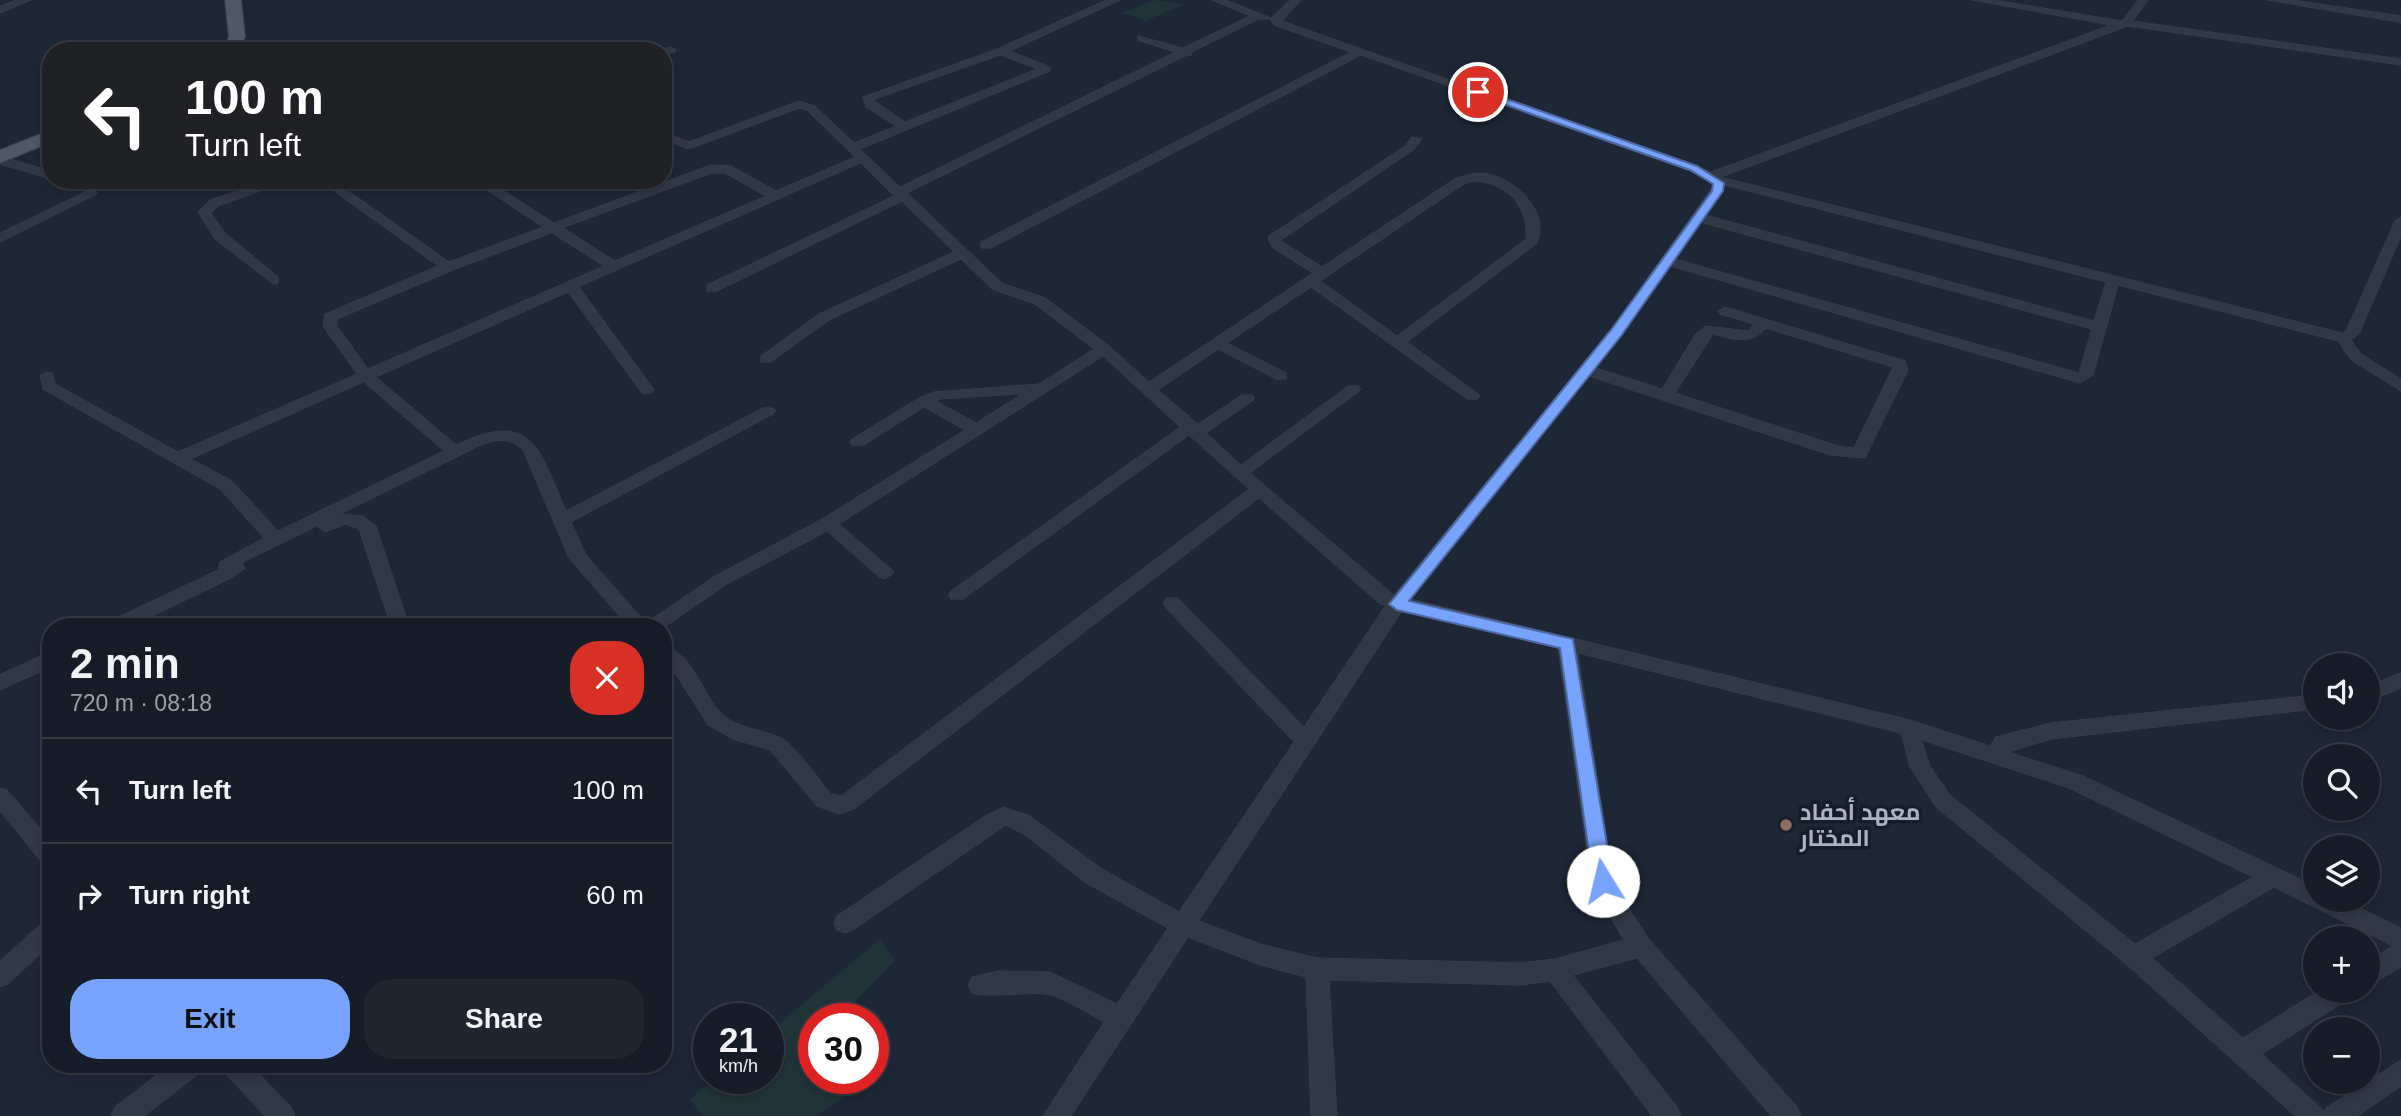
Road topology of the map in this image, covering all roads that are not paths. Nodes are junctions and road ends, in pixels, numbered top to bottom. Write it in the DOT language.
graph roads {
  1 [pos="26,0"];
  2 [pos="233,0"];
  3 [pos="1115,0"];
  4 [pos="1217,0"];
  5 [pos="1296,0"];
  6 [pos="1977,0"];
  7 [pos="2143,0"];
  8 [pos="2272,0"];
  9 [pos="0,10"];
  10 [pos="1259,15"];
  11 [pos="2401,19"];
  12 [pos="1276,21"];
  13 [pos="2124,24"];
  14 [pos="1142,38"];
  15 [pos="234,42"];
  16 [pos="1001,51"];
  17 [pos="1359,52"];
  18 [pos="1187,53"];
  19 [pos="2401,62"];
  20 [pos="905,127"];
  21 [pos="42,139"];
  22 [pos="672,139"];
  23 [pos="1416,139"];
  24 [pos="858,153"];
  25 [pos="0,159"];
  26 [pos="42,171"];
  27 [pos="1714,178"];
  28 [pos="672,183"];
  29 [pos="92,189"];
  30 [pos="257,189"];
  31 [pos="338,189"];
  32 [pos="492,189"];
  33 [pos="657,189"];
  34 [pos="899,195"];
  35 [pos="776,196"];
  36 [pos="1698,217"];
  37 [pos="2401,221"];
  38 [pos="551,228"];
  39 [pos="0,238"];
  40 [pos="986,244"];
  41 [pos="961,253"];
  42 [pos="2386,254"];
  43 [pos="2401,259"];
  44 [pos="1667,261"];
  45 [pos="448,267"];
  46 [pos="615,267"];
  47 [pos="1318,278"];
  48 [pos="272,280"];
  49 [pos="2113,280"];
  50 [pos="571,286"];
  51 [pos="712,288"];
  52 [pos="1725,311"];
  53 [pos="1764,322"];
  54 [pos="2100,327"];
  55 [pos="2343,338"];
  56 [pos="1398,342"];
  57 [pos="1218,344"];
  58 [pos="1104,349"];
  59 [pos="765,359"];
  60 [pos="1587,370"];
  61 [pos="47,376"];
  62 [pos="366,376"];
  63 [pos="1281,376"];
  64 [pos="2401,386"];
  65 [pos="1041,388"];
  66 [pos="1150,388"];
  67 [pos="1353,389"];
  68 [pos="647,390"];
  69 [pos="1666,395"];
  70 [pos="1472,396"];
  71 [pos="1247,398"];
  72 [pos="924,401"];
  73 [pos="768,411"];
  74 [pos="976,429"];
  75 [pos="1194,429"];
  76 [pos="858,442"];
  77 [pos="455,452"];
  78 [pos="178,458"];
  79 [pos="1240,472"];
  80 [pos="1260,489"];
  81 [pos="562,520"];
  82 [pos="828,523"];
  83 [pos="275,539"];
  84 [pos="227,573"];
  85 [pos="885,573"];
  86 [pos="957,595"];
  87 [pos="1171,603"];
  88 [pos="1397,604"];
  89 [pos="134,618"];
  90 [pos="397,618"];
  91 [pos="631,618"];
  92 [pos="665,618"];
  93 [pos="1567,644"];
  94 [pos="672,660"];
  95 [pos="42,663"];
  96 [pos="2401,680"];
  97 [pos="0,684"];
  98 [pos="2380,690"];
  99 [pos="2303,703"];
  100 [pos="1910,727"];
  101 [pos="1306,742"];
  102 [pos="1996,754"];
  103 [pos="0,796"];
  104 [pos="42,846"];
  105 [pos="2273,876"];
  106 [pos="2303,890"];
  107 [pos="2346,912"];
  108 [pos="845,923"];
  109 [pos="1185,925"];
  110 [pos="42,937"];
  111 [pos="2401,939"];
  112 [pos="1641,946"];
  113 [pos="2401,954"];
  114 [pos="2134,957"];
  115 [pos="2380,967"];
  116 [pos="1317,969"];
  117 [pos="1555,970"];
  118 [pos="0,976"];
  119 [pos="980,985"];
  120 [pos="2321,1003"];
  121 [pos="1122,1019"];
  122 [pos="2244,1051"];
  123 [pos="2401,1072"];
  124 [pos="180,1073"];
  125 [pos="241,1073"];
  126 [pos="124,1116"];
  127 [pos="282,1116"];
  128 [pos="1056,1116"];
  129 [pos="1324,1116"];
  130 [pos="1668,1116"];
  131 [pos="1788,1116"];
  132 [pos="2315,1116"];
  133 [pos="2336,1116"];
  1 -- 9 [label="street"];
  2 -- 15 [label="main road"];
  3 -- 16 [label="street"];
  4 -- 10 [label="street"];
  5 -- 12 [label="street"];
  6 -- 13 [label="street"];
  7 -- 13 [label="street"];
  8 -- 11 [label="street"];
  10 -- 12 [label="street"];
  10 -- 18 [label="street"];
  12 -- 17 [label="street"];
  13 -- 19 [label="street"];
  13 -- 27 [label="street"];
  14 -- 18 [label="street"];
  16 -- 20 [label="street"];
  16 -- 20 [label="street"];
  17 -- 27 [label="street"];
  17 -- 40 [label="street"];
  18 -- 34 [label="street"];
  20 -- 24 [label="street"];
  21 -- 25 [label="main road"];
  22 -- 24 [label="street"];
  23 -- 47 [label="street"];
  24 -- 34 [label="street"];
  24 -- 35 [label="street"];
  25 -- 26 [label="street"];
  27 -- 36 [label="street"];
  27 -- 49 [label="street"];
  28 -- 35 [label="street"];
  29 -- 39 [label="street"];
  30 -- 48 [label="street"];
  31 -- 45 [label="street"];
  32 -- 38 [label="street"];
  33 -- 38 [label="street"];
  34 -- 41 [label="street"];
  34 -- 51 [label="street"];
  35 -- 46 [label="street"];
  36 -- 44 [label="street"];
  36 -- 54 [label="street"];
  37 -- 42 [label="street"];
  38 -- 45 [label="street"];
  38 -- 46 [label="street"];
  41 -- 58 [label="street"];
  41 -- 59 [label="street"];
  42 -- 43 [label="street"];
  42 -- 55 [label="street"];
  44 -- 54 [label="street"];
  44 -- 60 [label="street"];
  45 -- 62 [label="street"];
  46 -- 50 [label="street"];
  47 -- 56 [label="street"];
  47 -- 56 [label="street"];
  47 -- 57 [label="street"];
  49 -- 54 [label="street"];
  49 -- 55 [label="street"];
  50 -- 62 [label="street"];
  50 -- 68 [label="street"];
  52 -- 53 [label="street"];
  53 -- 69 [label="street"];
  53 -- 69 [label="street"];
  55 -- 64 [label="street"];
  56 -- 70 [label="street"];
  57 -- 63 [label="street"];
  57 -- 66 [label="street"];
  58 -- 65 [label="street"];
  58 -- 66 [label="street"];
  60 -- 69 [label="street"];
  60 -- 88 [label="street"];
  61 -- 78 [label="street"];
  62 -- 77 [label="street"];
  62 -- 78 [label="street"];
  65 -- 72 [label="street"];
  65 -- 74 [label="street"];
  66 -- 75 [label="street"];
  67 -- 79 [label="street"];
  71 -- 75 [label="street"];
  72 -- 74 [label="street"];
  72 -- 76 [label="street"];
  73 -- 81 [label="street"];
  74 -- 82 [label="street"];
  75 -- 79 [label="street"];
  75 -- 86 [label="street"];
  77 -- 81 [label="street"];
  77 -- 83 [label="street"];
  78 -- 83 [label="street"];
  79 -- 80 [label="street"];
  80 -- 88 [label="street"];
  80 -- 94 [label="street"];
  81 -- 91 [label="street"];
  82 -- 85 [label="street"];
  82 -- 92 [label="street"];
  83 -- 84 [label="street"];
  84 -- 89 [label="street"];
  84 -- 90 [label="street"];
  87 -- 101 [label="street"];
  88 -- 93 [label="street"];
  88 -- 101 [label="street"];
  93 -- 100 [label="street"];
  93 -- 112 [label="street"];
  95 -- 97 [label="street"];
  96 -- 98 [label="street"];
  99 -- 102 [label="street"];
  100 -- 102 [label="street"];
  100 -- 114 [label="street"];
  101 -- 109 [label="street"];
  102 -- 105 [label="street"];
  103 -- 104 [label="street"];
  105 -- 106 [label="street"];
  105 -- 114 [label="street"];
  107 -- 111 [label="street"];
  108 -- 109 [label="street"];
  109 -- 116 [label="street"];
  109 -- 121 [label="street"];
  110 -- 118 [label="street"];
  112 -- 117 [label="street"];
  112 -- 131 [label="street"];
  113 -- 115 [label="street"];
  114 -- 122 [label="street"];
  116 -- 117 [label="street"];
  116 -- 129 [label="street"];
  117 -- 130 [label="street"];
  119 -- 121 [label="street"];
  120 -- 122 [label="street"];
  121 -- 128 [label="street"];
  122 -- 132 [label="street"];
  123 -- 133 [label="street"];
  124 -- 126 [label="street"];
  125 -- 127 [label="street"];
}
